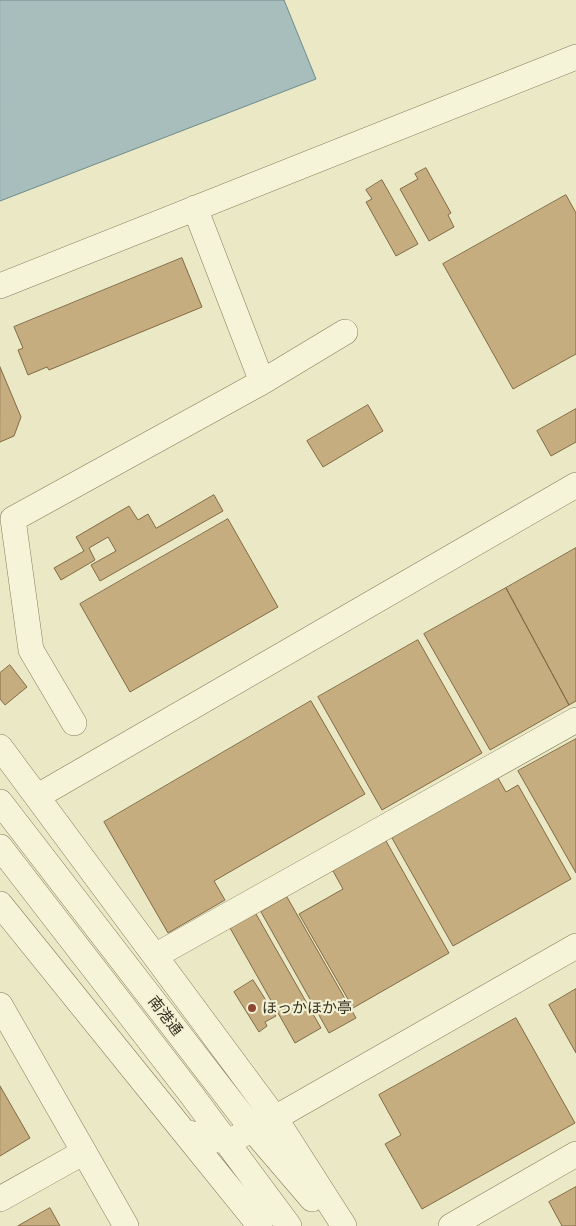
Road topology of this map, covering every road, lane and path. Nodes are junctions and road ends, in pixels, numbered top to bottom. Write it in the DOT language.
graph roads {
  1 [pos="576,57"];
  2 [pos="194,208"];
  3 [pos="0,286"];
  4 [pos="345,332"];
  5 [pos="262,382"];
  6 [pos="576,485"];
  7 [pos="576,720"];
  8 [pos="74,722"];
  9 [pos="0,747"];
  10 [pos="38,796"];
  11 [pos="0,802"];
  12 [pos="0,847"];
  13 [pos="0,904"];
  14 [pos="576,946"];
  15 [pos="155,956"];
  16 [pos="0,1005"];
  17 [pos="275,1118"];
  18 [pos="253,1130"];
  19 [pos="184,1132"];
  20 [pos="228,1142"];
  21 [pos="84,1152"];
  22 [pos="576,1154"];
  23 [pos="0,1199"];
  24 [pos="126,1226"];
  25 [pos="260,1226"];
  26 [pos="289,1226"];
  27 [pos="334,1226"];
  28 [pos="344,1226"];
  29 [pos="451,1226"];
  1 -- 2 [label="street"];
  2 -- 3 [label="street"];
  2 -- 5 [label="street"];
  4 -- 5 [label="street"];
  5 -- 8 [label="street"];
  6 -- 10 [label="street"];
  7 -- 15 [label="street"];
  9 -- 10 [label="street"];
  10 -- 15 [label="street"];
  11 -- 18 [label="street, 南港通"];
  12 -- 20 [label="street, 南港通"];
  13 -- 19 [label="street"];
  14 -- 17 [label="street"];
  15 -- 17 [label="street"];
  16 -- 21 [label="street"];
  17 -- 18 [label="street"];
  17 -- 28 [label="street"];
  18 -- 20 [label="street"];
  18 -- 27 [label="street, 南港通"];
  19 -- 20 [label="street"];
  19 -- 25 [label="street"];
  20 -- 26 [label="street, 南港通"];
  21 -- 23 [label="street"];
  21 -- 24 [label="street"];
  22 -- 29 [label="street"];
}
